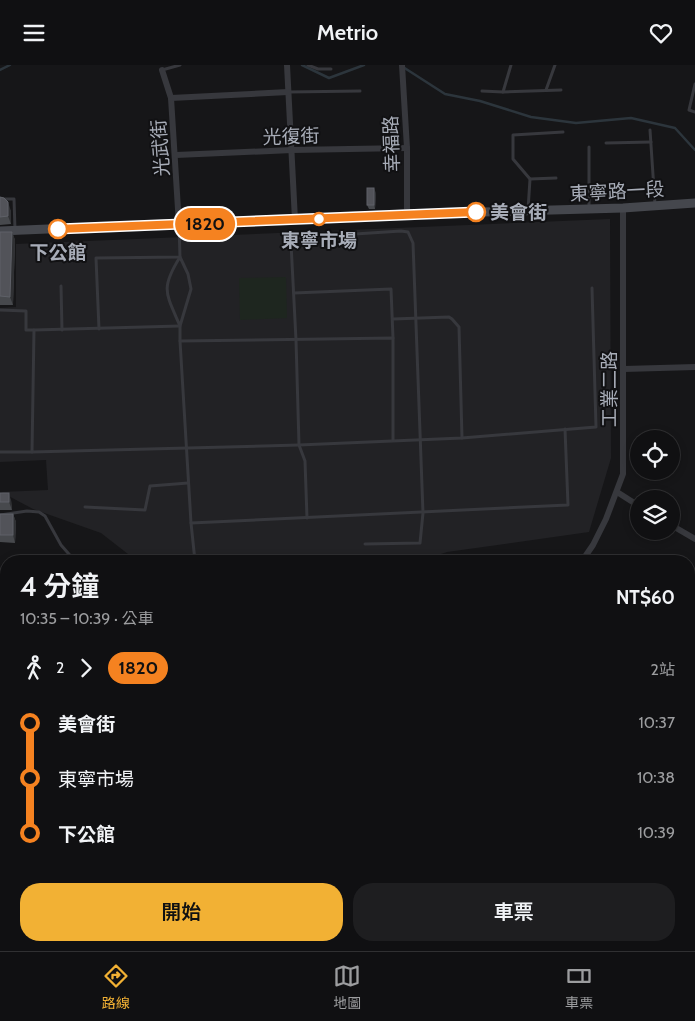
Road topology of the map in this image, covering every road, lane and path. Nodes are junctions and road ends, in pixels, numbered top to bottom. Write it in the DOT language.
graph roads {
  1 [pos="180,65"];
  2 [pos="286,65"];
  3 [pos="308,65"];
  4 [pos="402,65"];
  5 [pos="511,65"];
  6 [pos="555,65"];
  7 [pos="332,69"];
  8 [pos="162,70"];
  9 [pos="695,84"];
  10 [pos="561,89"];
  11 [pos="546,90"];
  12 [pos="360,91"];
  13 [pos="482,91"];
  14 [pos="288,92"];
  15 [pos="503,92"];
  16 [pos="171,98"];
  17 [pos="695,112"];
  18 [pos="650,130"];
  19 [pos="563,132"];
  20 [pos="651,142"];
  21 [pos="606,143"];
  22 [pos="589,147"];
  23 [pos="407,148"];
  24 [pos="292,150"];
  25 [pos="176,155"];
  26 [pos="556,178"];
  27 [pos="530,179"];
  28 [pos="0,199"];
  29 [pos="695,203"];
  30 [pos="655,206"];
  31 [pos="623,208"];
  32 [pos="589,209"];
  33 [pos="528,211"];
  34 [pos="407,214"];
  35 [pos="295,220"];
  36 [pos="179,225"];
  37 [pos="0,231"];
  38 [pos="16,231"];
  39 [pos="180,257"];
  40 [pos="61,286"];
  41 [pos="592,288"];
  42 [pos="294,293"];
  43 [pos="0,310"];
  44 [pos="393,319"];
  45 [pos="416,319"];
  46 [pos="180,326"];
  47 [pos="62,329"];
  48 [pos="99,329"];
  49 [pos="34,330"];
  50 [pos="393,338"];
  51 [pos="296,340"];
  52 [pos="180,341"];
  53 [pos="695,367"];
  54 [pos="624,369"];
  55 [pos="565,429"];
  56 [pos="462,438"];
  57 [pos="420,439"];
  58 [pos="393,440"];
  59 [pos="299,445"];
  60 [pos="186,447"];
  61 [pos="0,452"];
  62 [pos="32,452"];
  63 [pos="188,483"];
  64 [pos="617,492"];
  65 [pos="630,500"];
  66 [pos="85,507"];
  67 [pos="423,513"];
  68 [pos="0,515"];
  69 [pos="307,518"];
  70 [pos="191,523"];
  71 [pos="680,530"];
  72 [pos="695,539"];
  73 [pos="365,544"];
  74 [pos="70,555"];
  75 [pos="194,555"];
  76 [pos="586,555"];
  1 -- 8 [label="lane"];
  2 -- 14 [label="street"];
  3 -- 7 [label="lane"];
  4 -- 23 [label="street, 幸福路"];
  5 -- 15 [label="lane"];
  6 -- 11 [label="lane"];
  8 -- 16 [label="street, 光武街"];
  9 -- 17 [label="lane"];
  10 -- 11 [label="lane"];
  11 -- 15 [label="lane"];
  12 -- 14 [label="lane"];
  13 -- 15 [label="lane"];
  14 -- 16 [label="street"];
  14 -- 24 [label="street"];
  16 -- 25 [label="street, 光武街"];
  18 -- 20 [label="lane"];
  19 -- 27 [label="lane"];
  20 -- 21 [label="lane"];
  20 -- 30 [label="lane"];
  22 -- 32 [label="lane"];
  23 -- 24 [label="street, 光復街"];
  23 -- 34 [label="street, 幸福路"];
  24 -- 25 [label="street, 光復街"];
  24 -- 35 [label="street"];
  25 -- 36 [label="street, 光武街"];
  26 -- 27 [label="lane"];
  27 -- 33 [label="lane"];
  28 -- 38 [label="lane"];
  29 -- 30 [label="main road, 東寧路一段"];
  30 -- 31 [label="main road, 東寧路一段"];
  31 -- 32 [label="main road, 東寧路一段"];
  31 -- 54 [label="street, 工業二路"];
  32 -- 33 [label="main road, 東寧路一段"];
  33 -- 34 [label="main road, 東寧路一段"];
  34 -- 35 [label="main road, 東寧路一段"];
  35 -- 36 [label="main road, 東寧路一段"];
  36 -- 38 [label="main road, 東寧路一段"];
  36 -- 39 [label="lane"];
  37 -- 38 [label="main road, 東寧路一段"];
  39 -- 46 [label="lane"];
  39 -- 46 [label="lane"];
  39 -- 48 [label="lane"];
  40 -- 47 [label="lane"];
  41 -- 55 [label="lane"];
  42 -- 44 [label="lane"];
  42 -- 45 [label="lane"];
  42 -- 51 [label="lane"];
  43 -- 49 [label="lane"];
  44 -- 45 [label="lane"];
  44 -- 50 [label="lane"];
  45 -- 56 [label="lane"];
  45 -- 57 [label="lane"];
  46 -- 48 [label="lane"];
  46 -- 52 [label="lane"];
  47 -- 48 [label="lane"];
  47 -- 49 [label="lane"];
  49 -- 62 [label="lane"];
  50 -- 51 [label="lane"];
  50 -- 58 [label="lane"];
  51 -- 52 [label="lane"];
  51 -- 59 [label="lane"];
  52 -- 60 [label="lane"];
  53 -- 54 [label="street"];
  54 -- 64 [label="street, 工業二路"];
  55 -- 56 [label="lane"];
  55 -- 67 [label="lane"];
  56 -- 57 [label="lane"];
  57 -- 58 [label="lane"];
  57 -- 67 [label="lane"];
  58 -- 59 [label="lane"];
  59 -- 60 [label="lane"];
  59 -- 69 [label="lane"];
  60 -- 62 [label="lane"];
  60 -- 63 [label="lane"];
  61 -- 62 [label="lane"];
  63 -- 66 [label="lane"];
  63 -- 70 [label="lane"];
  64 -- 65 [label="street"];
  64 -- 76 [label="street, 工業二路"];
  67 -- 69 [label="lane"];
  67 -- 73 [label="lane"];
  68 -- 74 [label="lane"];
  69 -- 70 [label="lane"];
  70 -- 75 [label="lane"];
  71 -- 72 [label="street"];
}
